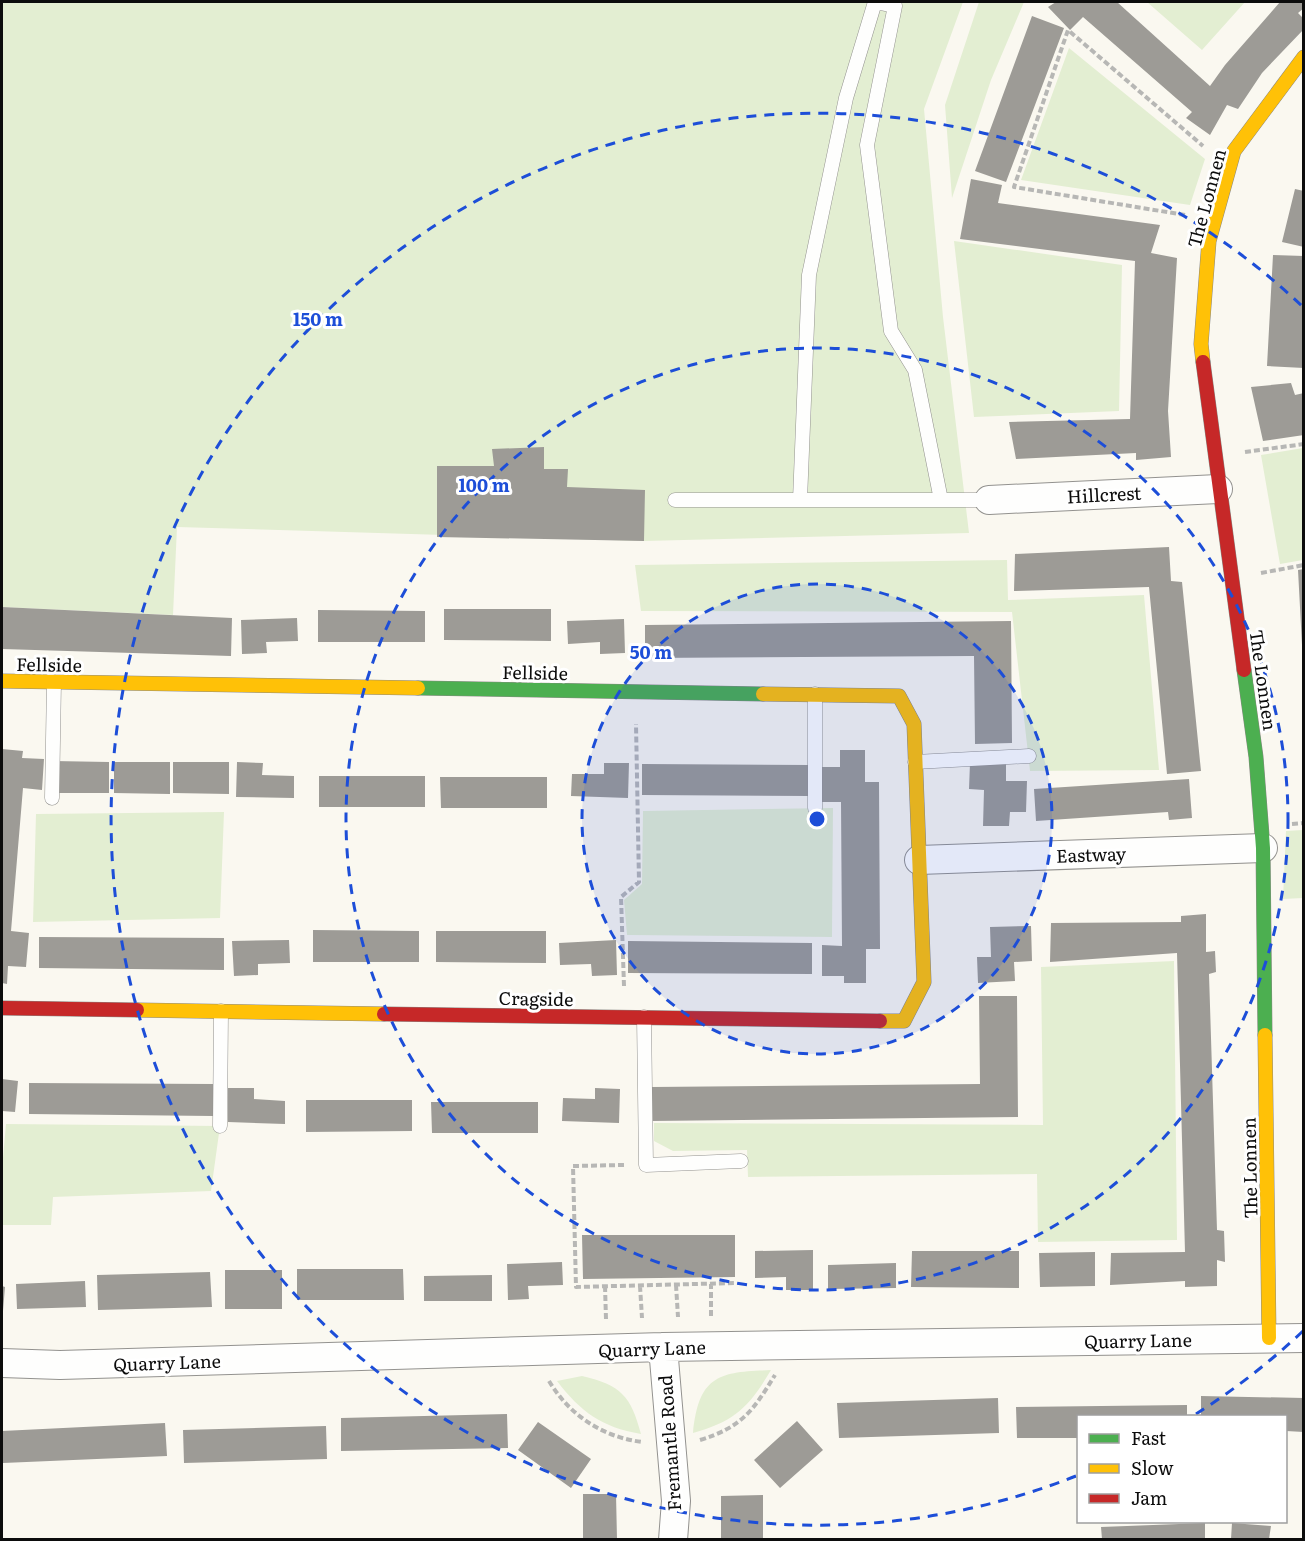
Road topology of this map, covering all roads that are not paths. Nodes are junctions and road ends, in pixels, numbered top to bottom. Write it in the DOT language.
graph roads {
  1 [pos="1304,57"];
  2 [pos="1218,489"];
  3 [pos="675,500"];
  4 [pos="800,500"];
  5 [pos="941,500"];
  6 [pos="989,500"];
  7 [pos="2,681"];
  8 [pos="54,682"];
  9 [pos="815,694"];
  10 [pos="1029,756"];
  11 [pos="915,762"];
  12 [pos="52,798"];
  13 [pos="815,808"];
  14 [pos="1263,848"];
  15 [pos="919,860"];
  16 [pos="2,1008"];
  17 [pos="221,1011"];
  18 [pos="644,1017"];
  19 [pos="220,1126"];
  20 [pos="741,1161"];
  21 [pos="1269,1338"];
  22 [pos="1304,1338"];
  23 [pos="663,1347"];
  24 [pos="2,1363"];
  25 [pos="673,1539"];
  1 -- 2 [label="street, The Lonnen"];
  2 -- 6 [label="street, Hillcrest"];
  2 -- 14 [label="street, The Lonnen"];
  3 -- 4 [label="lane"];
  4 -- 5 [label="lane"];
  4 -- 5 [label="lane"];
  5 -- 6 [label="lane"];
  7 -- 8 [label="street, Fellside"];
  8 -- 9 [label="street, Fellside"];
  8 -- 12 [label="lane"];
  9 -- 11 [label="street, Fellside"];
  9 -- 13 [label="lane"];
  10 -- 11 [label="lane"];
  11 -- 15 [label="street, Fellside"];
  14 -- 15 [label="street, Eastway"];
  14 -- 21 [label="street, The Lonnen"];
  15 -- 18 [label="street, Cragside"];
  16 -- 17 [label="street, Cragside"];
  17 -- 18 [label="street, Cragside"];
  17 -- 19 [label="lane"];
  18 -- 20 [label="lane"];
  21 -- 22 [label="street, Quarry Lane"];
  21 -- 23 [label="street, Quarry Lane"];
  23 -- 24 [label="street, Quarry Lane"];
  23 -- 25 [label="street, Fremantle Road"];
}
